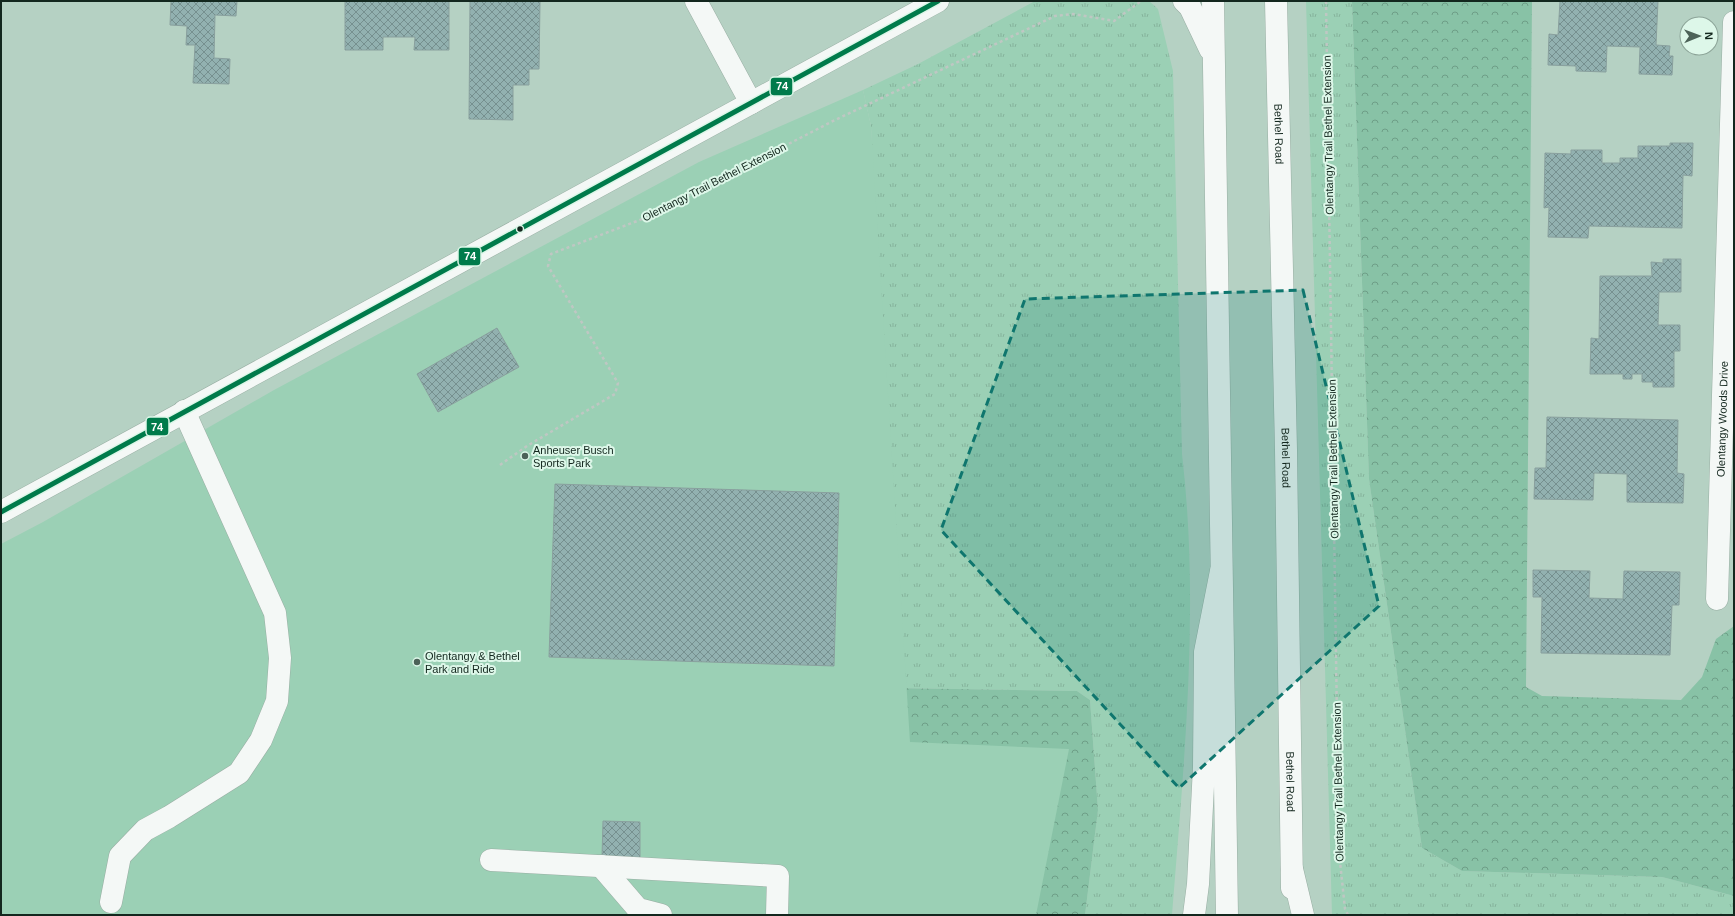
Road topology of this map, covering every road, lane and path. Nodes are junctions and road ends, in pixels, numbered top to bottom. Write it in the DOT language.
graph roads {
  1 [pos="696,1"];
  2 [pos="938,1"];
  3 [pos="1141,1"];
  4 [pos="1184,1"];
  5 [pos="1213,1"];
  6 [pos="1276,1"];
  7 [pos="1326,1"];
  8 [pos="1734,22"];
  9 [pos="1213,55"];
  10 [pos="751,103"];
  11 [pos="184,411"];
  12 [pos="500,465"];
  13 [pos="1,512"];
  14 [pos="1221,571"];
  15 [pos="1717,599"];
  16 [pos="491,860"];
  17 [pos="601,866"];
  18 [pos="1292,869"];
  19 [pos="111,902"];
  20 [pos="661,915"];
  21 [pos="777,915"];
  22 [pos="1194,915"];
  23 [pos="1227,915"];
  24 [pos="1293,915"];
  25 [pos="1303,915"];
  26 [pos="1348,915"];
  1 -- 10 [label="main road"];
  2 -- 10 [label="main road"];
  3 -- 12 [label="path, Olentangy Trail Bethel Extension"];
  4 -- 9 [label="main road"];
  5 -- 9 [label="main road"];
  6 -- 18 [label="main road, Bethel Road"];
  7 -- 26 [label="path, Olentangy Trail Bethel Extension"];
  8 -- 15 [label="main road, Olentangy Woods Drive"];
  9 -- 14 [label="main road"];
  10 -- 11 [label="main road"];
  11 -- 13 [label="main road"];
  11 -- 19 [label="main road"];
  14 -- 22 [label="main road"];
  14 -- 23 [label="main road"];
  16 -- 17 [label="main road"];
  17 -- 20 [label="main road"];
  17 -- 21 [label="main road"];
  18 -- 24 [label="main road, Bethel Road"];
  18 -- 25 [label="main road"];
}
